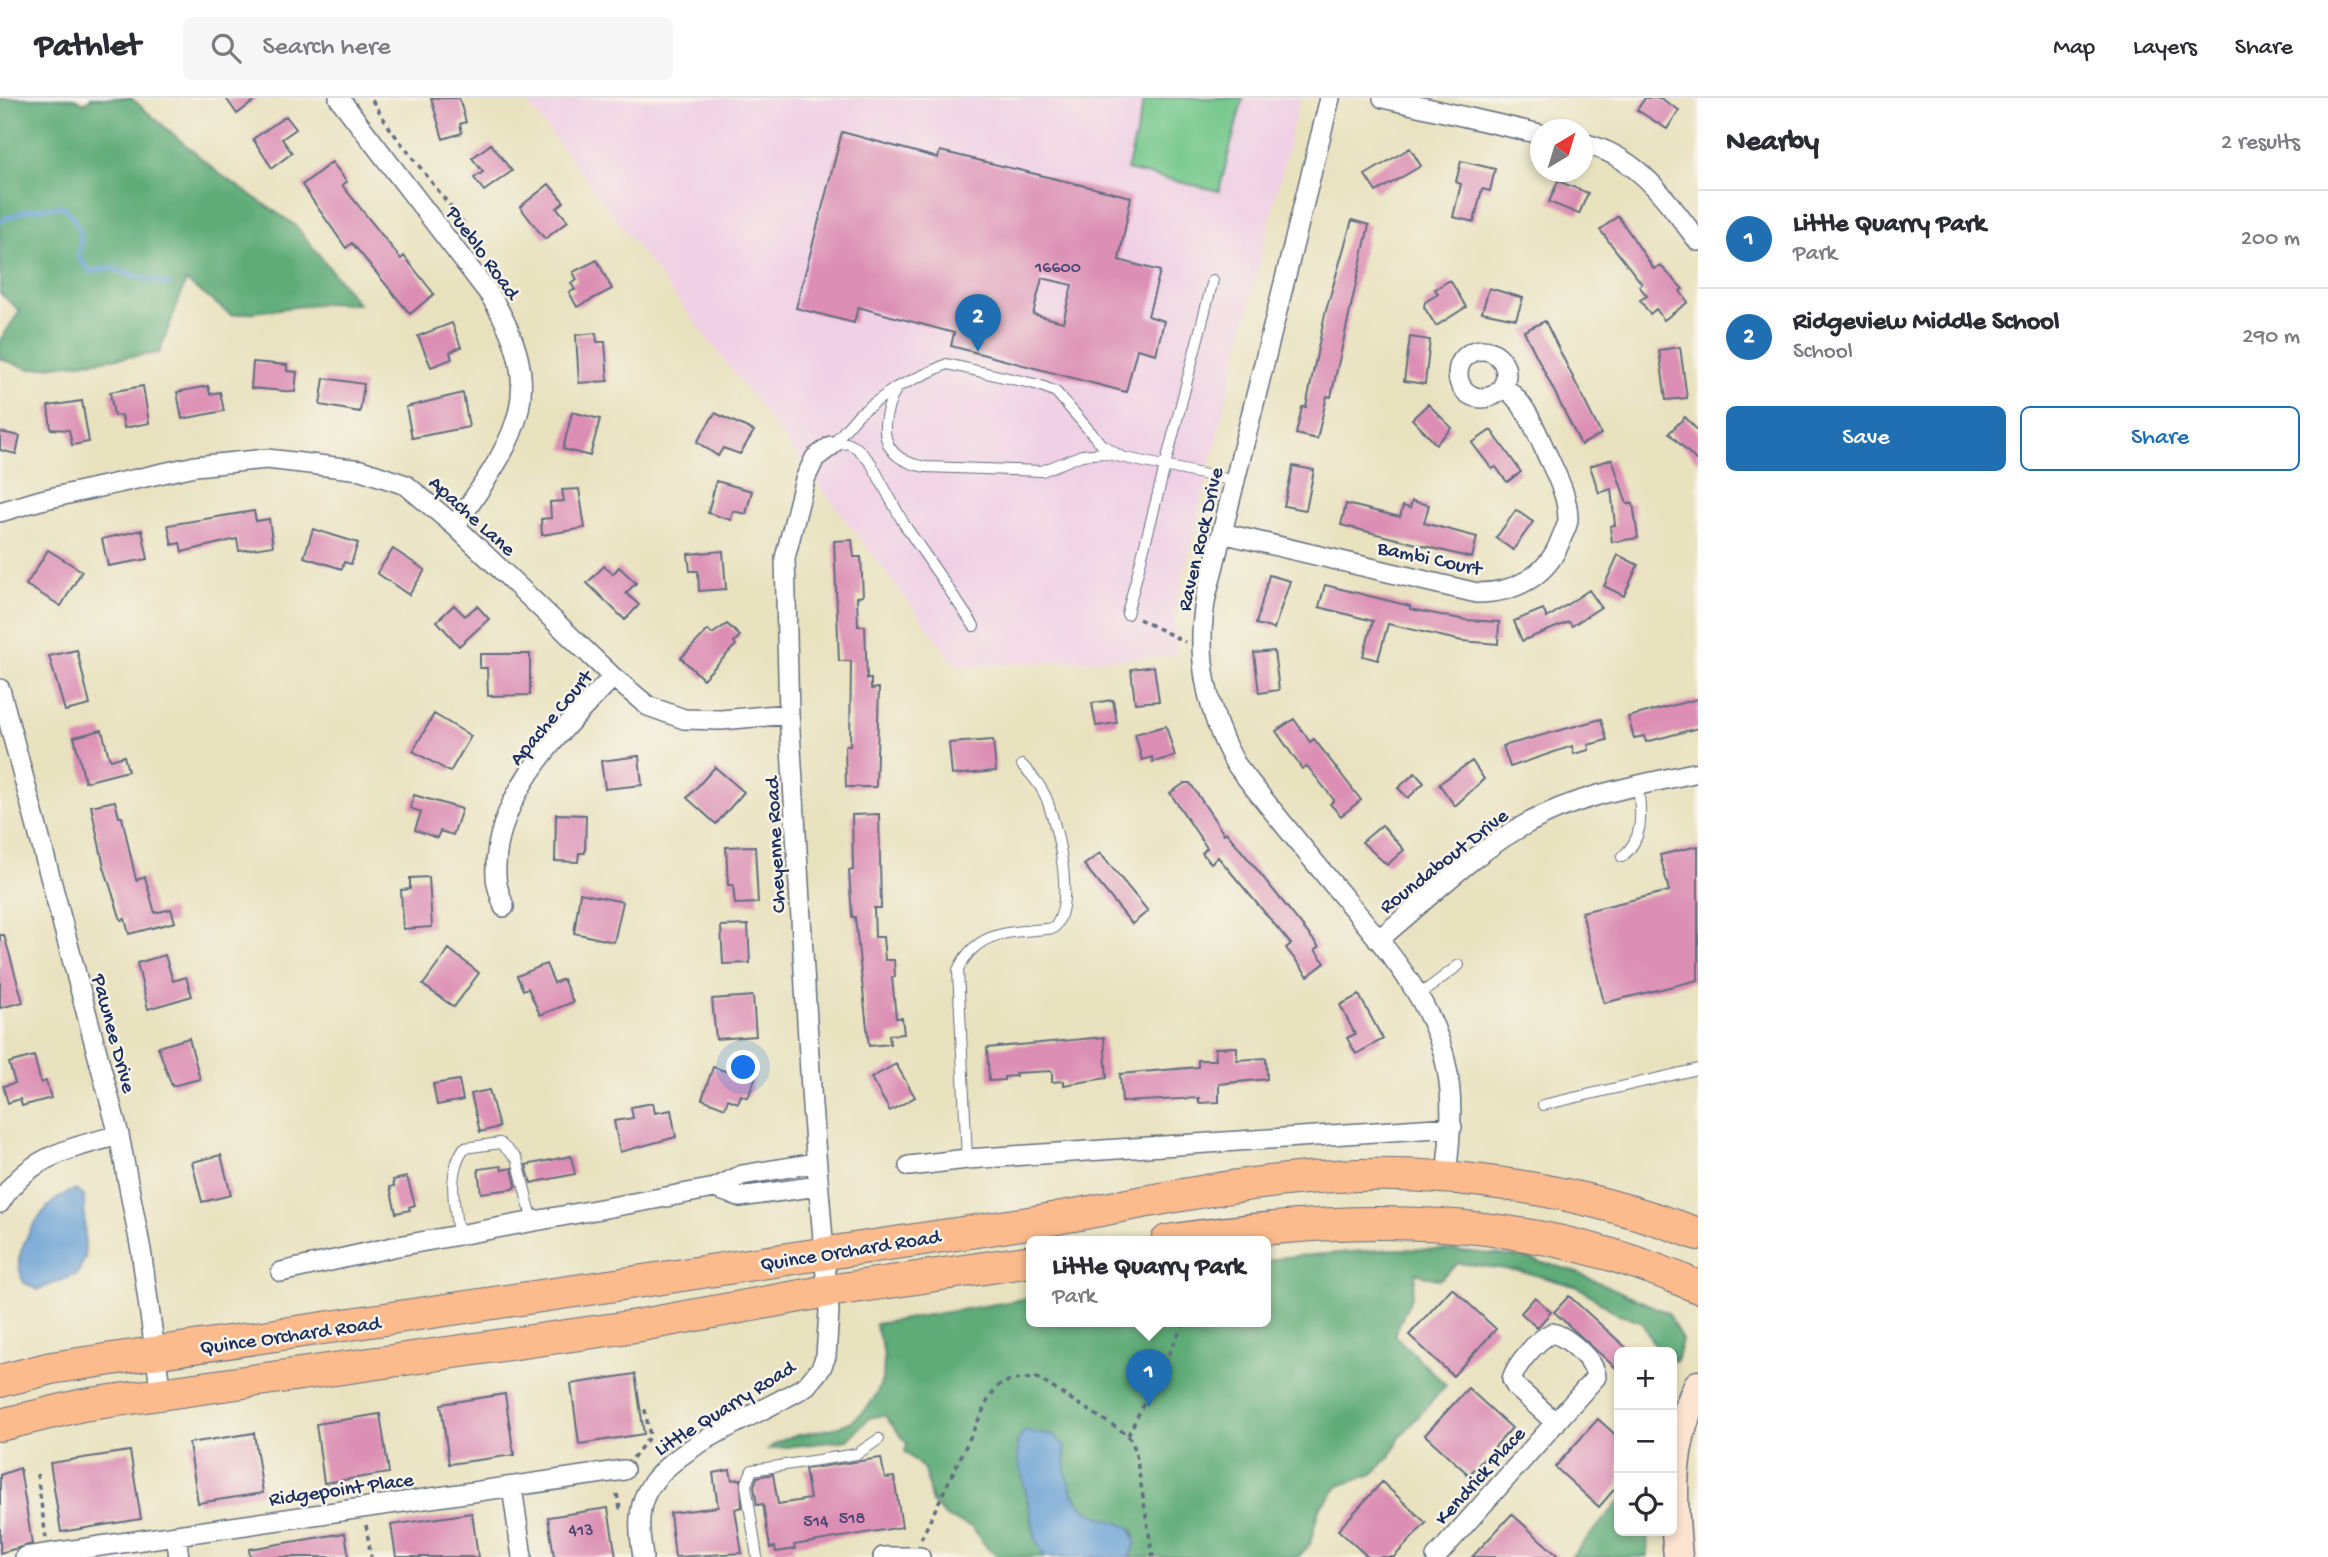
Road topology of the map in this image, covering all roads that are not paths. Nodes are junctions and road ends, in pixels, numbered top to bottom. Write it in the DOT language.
graph roads {
  1 [pos="1330,98"];
  2 [pos="1383,98"];
  3 [pos="354,101"];
  4 [pos="1530,131"];
  5 [pos="1593,146"];
  6 [pos="1698,241"];
  7 [pos="1213,280"];
  8 [pos="1503,386"];
  9 [pos="897,387"];
  10 [pos="831,446"];
  11 [pos="1120,456"];
  12 [pos="1167,467"];
  13 [pos="1235,481"];
  14 [pos="0,512"];
  15 [pos="455,526"];
  16 [pos="1222,533"];
  17 [pos="1128,614"];
  18 [pos="974,626"];
  19 [pos="613,677"];
  20 [pos="0,689"];
  21 [pos="789,714"];
  22 [pos="1022,765"];
  23 [pos="1698,772"];
  24 [pos="1638,786"];
  25 [pos="1622,857"];
  26 [pos="504,907"];
  27 [pos="1378,940"];
  28 [pos="1459,965"];
  29 [pos="1418,996"];
  30 [pos="1698,1069"];
  31 [pos="1543,1105"];
  32 [pos="1452,1126"];
  33 [pos="119,1135"];
  34 [pos="967,1159"];
  35 [pos="815,1163"];
  36 [pos="909,1166"];
  37 [pos="1446,1176"];
  38 [pos="818,1186"];
  39 [pos="715,1188"];
  40 [pos="0,1203"];
  41 [pos="533,1222"];
  42 [pos="1698,1234"];
  43 [pos="458,1235"];
  44 [pos="1200,1236"];
  45 [pos="824,1253"];
  46 [pos="1026,1262"];
  47 [pos="281,1272"];
  48 [pos="1698,1287"];
  49 [pos="828,1291"];
  50 [pos="156,1354"];
  51 [pos="0,1381"];
  52 [pos="1698,1385"];
  53 [pos="161,1394"];
  54 [pos="1556,1423"];
  55 [pos="0,1424"];
  56 [pos="879,1439"];
  57 [pos="624,1470"];
  58 [pos="512,1487"];
  59 [pos="176,1535"];
  60 [pos="920,1549"];
  61 [pos="24,1557"];
  62 [pos="179,1557"];
  63 [pos="522,1557"];
  64 [pos="643,1557"];
  65 [pos="757,1557"];
  66 [pos="884,1557"];
  67 [pos="1436,1557"];
  68 [pos="1678,1557"];
  1 -- 13 [label="street, Raven Rock Drive"];
  2 -- 4 [label="street"];
  3 -- 15 [label="street, Pueblo Road"];
  5 -- 6 [label="street"];
  7 -- 12 [label="lane"];
  8 -- 16 [label="street, Bambi Court"];
  9 -- 10 [label="lane"];
  9 -- 11 [label="lane"];
  9 -- 11 [label="lane"];
  10 -- 18 [label="lane"];
  10 -- 21 [label="street, Cheyenne Road"];
  11 -- 12 [label="lane"];
  12 -- 13 [label="lane"];
  12 -- 17 [label="lane"];
  13 -- 16 [label="street, Raven Rock Drive"];
  14 -- 15 [label="street, Apache Lane"];
  15 -- 19 [label="street, Apache Lane"];
  16 -- 27 [label="street, Raven Rock Drive"];
  19 -- 21 [label="street, Apache Lane"];
  19 -- 26 [label="street, Apache Court"];
  20 -- 33 [label="street, Pawnee Drive"];
  21 -- 35 [label="street, Cheyenne Road"];
  22 -- 34 [label="lane"];
  23 -- 24 [label="street, Roundabout Drive"];
  24 -- 25 [label="lane"];
  24 -- 27 [label="street, Roundabout Drive"];
  27 -- 29 [label="street, Raven Rock Drive"];
  28 -- 29 [label="lane"];
  29 -- 32 [label="street, Raven Rock Drive"];
  30 -- 31 [label="lane"];
  32 -- 34 [label="street"];
  32 -- 37 [label="street, Raven Rock Drive"];
  33 -- 40 [label="street"];
  33 -- 50 [label="street, Pawnee Drive"];
  34 -- 36 [label="street"];
  35 -- 38 [label="street, Cheyenne Road"];
  35 -- 39 [label="street"];
  37 -- 42 [label="main road, Quince Orchard Road"];
  37 -- 45 [label="main road, Quince Orchard Road"];
  38 -- 39 [label="street"];
  38 -- 45 [label="street, Cheyenne Road"];
  39 -- 41 [label="street"];
  41 -- 43 [label="street"];
  41 -- 43 [label="lane"];
  43 -- 47 [label="street"];
  44 -- 48 [label="main road"];
  45 -- 49 [label="street, Little Quarry Road"];
  45 -- 50 [label="main road, Quince Orchard Road"];
  46 -- 49 [label="main road, Quince Orchard Road"];
  49 -- 53 [label="main road, Quince Orchard Road"];
  49 -- 64 [label="street, Little Quarry Road"];
  50 -- 51 [label="main road, Quince Orchard Road"];
  50 -- 53 [label="street, Pawnee Drive"];
  52 -- 68 [label="street"];
  53 -- 55 [label="main road, Quince Orchard Road"];
  54 -- 54 [label="street, Kendrick Place"];
  54 -- 67 [label="street, Kendrick Place"];
  56 -- 65 [label="lane"];
  57 -- 58 [label="street, Ridgepoint Place"];
  58 -- 59 [label="street, Ridgepoint Place"];
  58 -- 63 [label="street"];
  59 -- 61 [label="street, Ridgepoint Place"];
  59 -- 62 [label="street"];
  60 -- 66 [label="street"];
}
